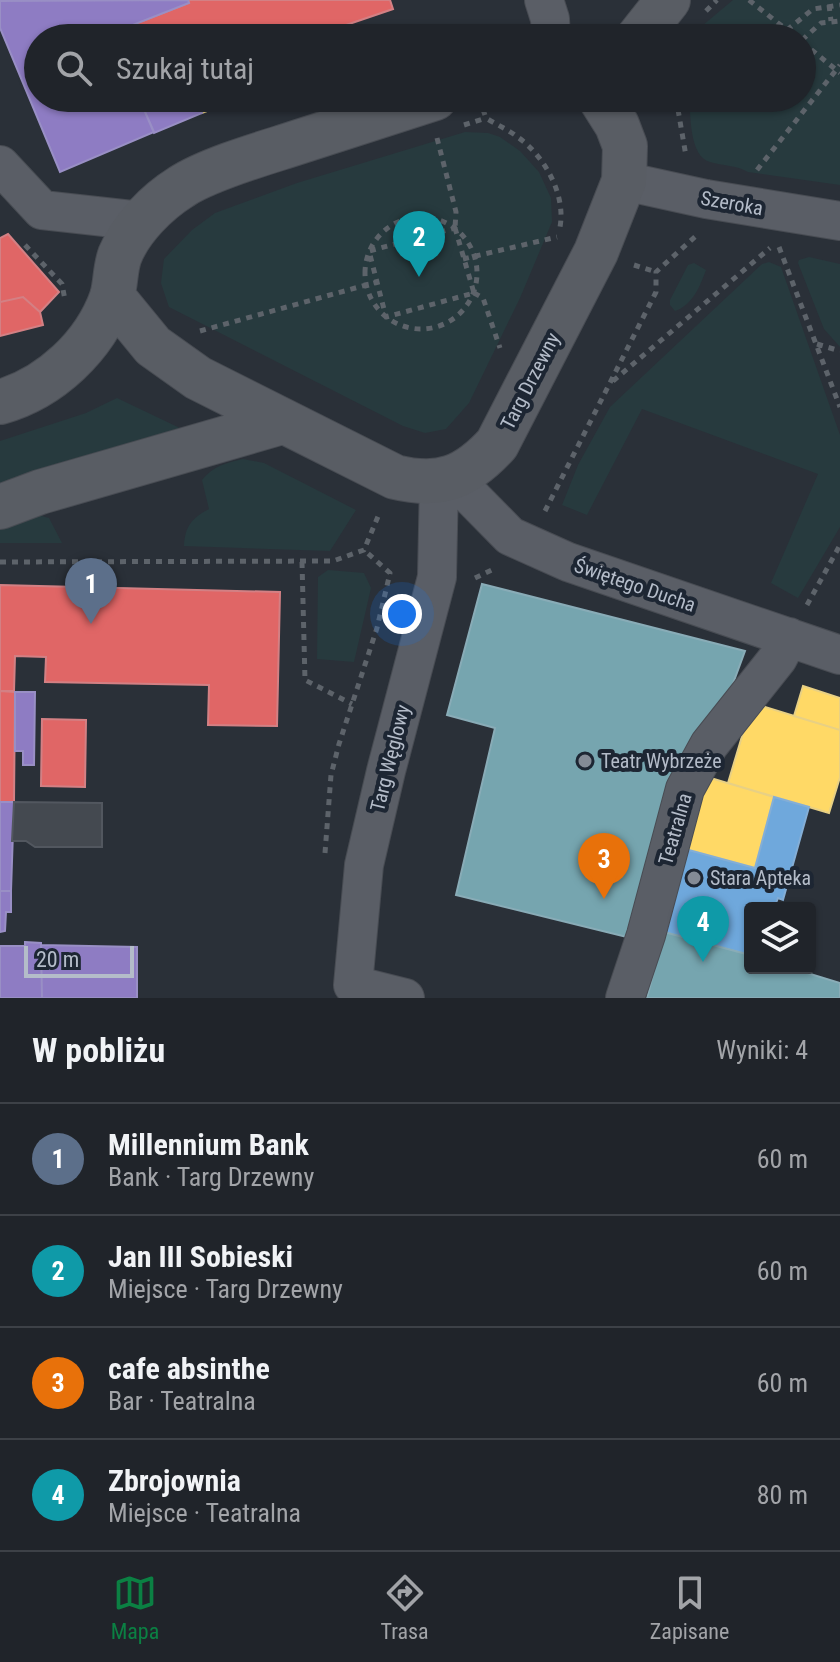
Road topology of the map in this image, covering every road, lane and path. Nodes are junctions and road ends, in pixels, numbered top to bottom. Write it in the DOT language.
graph roads {
  1 [pos="544,0"];
  2 [pos="668,0"];
  3 [pos="749,0"];
  4 [pos="829,5"];
  5 [pos="840,5"];
  6 [pos="831,21"];
  7 [pos="840,21"];
  8 [pos="550,24"];
  9 [pos="649,24"];
  10 [pos="779,24"];
  11 [pos="794,24"];
  12 [pos="816,27"];
  13 [pos="816,52"];
  14 [pos="839,69"];
  15 [pos="816,97"];
  16 [pos="484,112"];
  17 [pos="609,112"];
  18 [pos="679,112"];
  19 [pos="804,112"];
  20 [pos="448,118"];
  21 [pos="486,118"];
  22 [pos="687,158"];
  23 [pos="0,165"];
  24 [pos="757,179"];
  25 [pos="624,181"];
  26 [pos="141,221"];
  27 [pos="840,221"];
  28 [pos="455,228"];
  29 [pos="712,234"];
  30 [pos="16,235"];
  31 [pos="763,241"];
  32 [pos="777,243"];
  33 [pos="793,245"];
  34 [pos="369,251"];
  35 [pos="475,256"];
  36 [pos="463,259"];
  37 [pos="377,282"];
  38 [pos="367,286"];
  39 [pos="474,293"];
  40 [pos="112,296"];
  41 [pos="66,305"];
  42 [pos="386,317"];
  43 [pos="188,325"];
  44 [pos="816,344"];
  45 [pos="840,351"];
  46 [pos="503,357"];
  47 [pos="611,383"];
  48 [pos="0,402"];
  49 [pos="840,407"];
  50 [pos="282,422"];
  51 [pos="446,479"];
  52 [pos="0,507"];
  53 [pos="542,516"];
  54 [pos="840,545"];
  55 [pos="0,562"];
  56 [pos="302,562"];
  57 [pos="789,637"];
  58 [pos="840,655"];
  59 [pos="405,998"];
  60 [pos="625,998"];
  1 -- 8 [label="street"];
  2 -- 9 [label="street"];
  3 -- 10 [label="path"];
  4 -- 5 [label="path"];
  4 -- 6 [label="path"];
  4 -- 11 [label="path"];
  6 -- 7 [label="path"];
  6 -- 12 [label="path"];
  13 -- 14 [label="path"];
  14 -- 15 [label="path"];
  16 -- 21 [label="path"];
  17 -- 25 [label="street, Targ Drzewny"];
  18 -- 22 [label="path"];
  19 -- 24 [label="path"];
  20 -- 21 [label="path"];
  20 -- 26 [label="street"];
  20 -- 28 [label="path"];
  21 -- 35 [label="path"];
  23 -- 26 [label="street"];
  25 -- 27 [label="street, Szeroka"];
  25 -- 51 [label="street, Targ Drzewny"];
  26 -- 40 [label="street"];
  28 -- 34 [label="path"];
  28 -- 34 [label="path"];
  28 -- 35 [label="path"];
  28 -- 36 [label="path"];
  29 -- 47 [label="path"];
  30 -- 41 [label="path"];
  31 -- 32 [label="path"];
  32 -- 33 [label="path"];
  32 -- 44 [label="path"];
  32 -- 47 [label="path"];
  34 -- 37 [label="path"];
  34 -- 38 [label="path"];
  35 -- 36 [label="path"];
  35 -- 39 [label="path"];
  36 -- 39 [label="path"];
  37 -- 38 [label="path"];
  37 -- 42 [label="path"];
  38 -- 42 [label="path"];
  38 -- 43 [label="path"];
  39 -- 42 [label="path"];
  39 -- 42 [label="path"];
  39 -- 46 [label="path"];
  40 -- 48 [label="street"];
  40 -- 50 [label="street"];
  44 -- 45 [label="path"];
  44 -- 49 [label="path"];
  47 -- 53 [label="path"];
  50 -- 51 [label="street"];
  50 -- 52 [label="street"];
  51 -- 57 [label="street, Świętego Ducha"];
  51 -- 59 [label="street, Targ Węglowy"];
  54 -- 57 [label="path"];
  55 -- 56 [label="path"];
  56 -- 56 [label="path"];
  57 -- 58 [label="street, Świętego Ducha"];
  57 -- 60 [label="street, Teatralna"];
}
